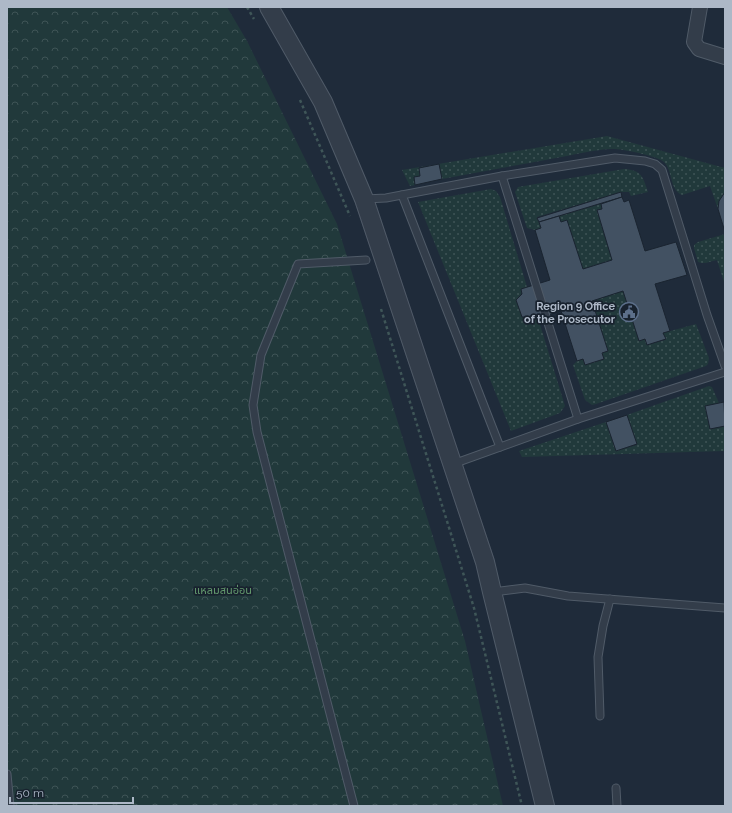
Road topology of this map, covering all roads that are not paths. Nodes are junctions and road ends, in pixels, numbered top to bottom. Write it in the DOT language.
graph roads {
  1 [pos="269,7"];
  2 [pos="700,7"];
  3 [pos="725,57"];
  4 [pos="502,176"];
  5 [pos="402,195"];
  6 [pos="364,199"];
  7 [pos="366,260"];
  8 [pos="725,366"];
  9 [pos="725,372"];
  10 [pos="578,419"];
  11 [pos="500,447"];
  12 [pos="453,464"];
  13 [pos="492,592"];
  14 [pos="610,599"];
  15 [pos="725,608"];
  16 [pos="600,716"];
  17 [pos="7,774"];
  18 [pos="616,788"];
  19 [pos="10,806"];
  20 [pos="354,806"];
  21 [pos="545,806"];
  22 [pos="617,806"];
  1 -- 6 [label="street"];
  2 -- 3 [label="street"];
  4 -- 5 [label="lane"];
  4 -- 8 [label="lane"];
  4 -- 10 [label="lane"];
  5 -- 6 [label="lane"];
  5 -- 11 [label="lane"];
  6 -- 12 [label="street"];
  7 -- 20 [label="lane"];
  9 -- 10 [label="lane"];
  10 -- 11 [label="lane"];
  11 -- 12 [label="lane"];
  12 -- 13 [label="street"];
  13 -- 14 [label="lane"];
  13 -- 21 [label="street"];
  14 -- 15 [label="lane"];
  14 -- 16 [label="lane"];
  17 -- 19 [label="lane"];
  18 -- 22 [label="lane"];
}
